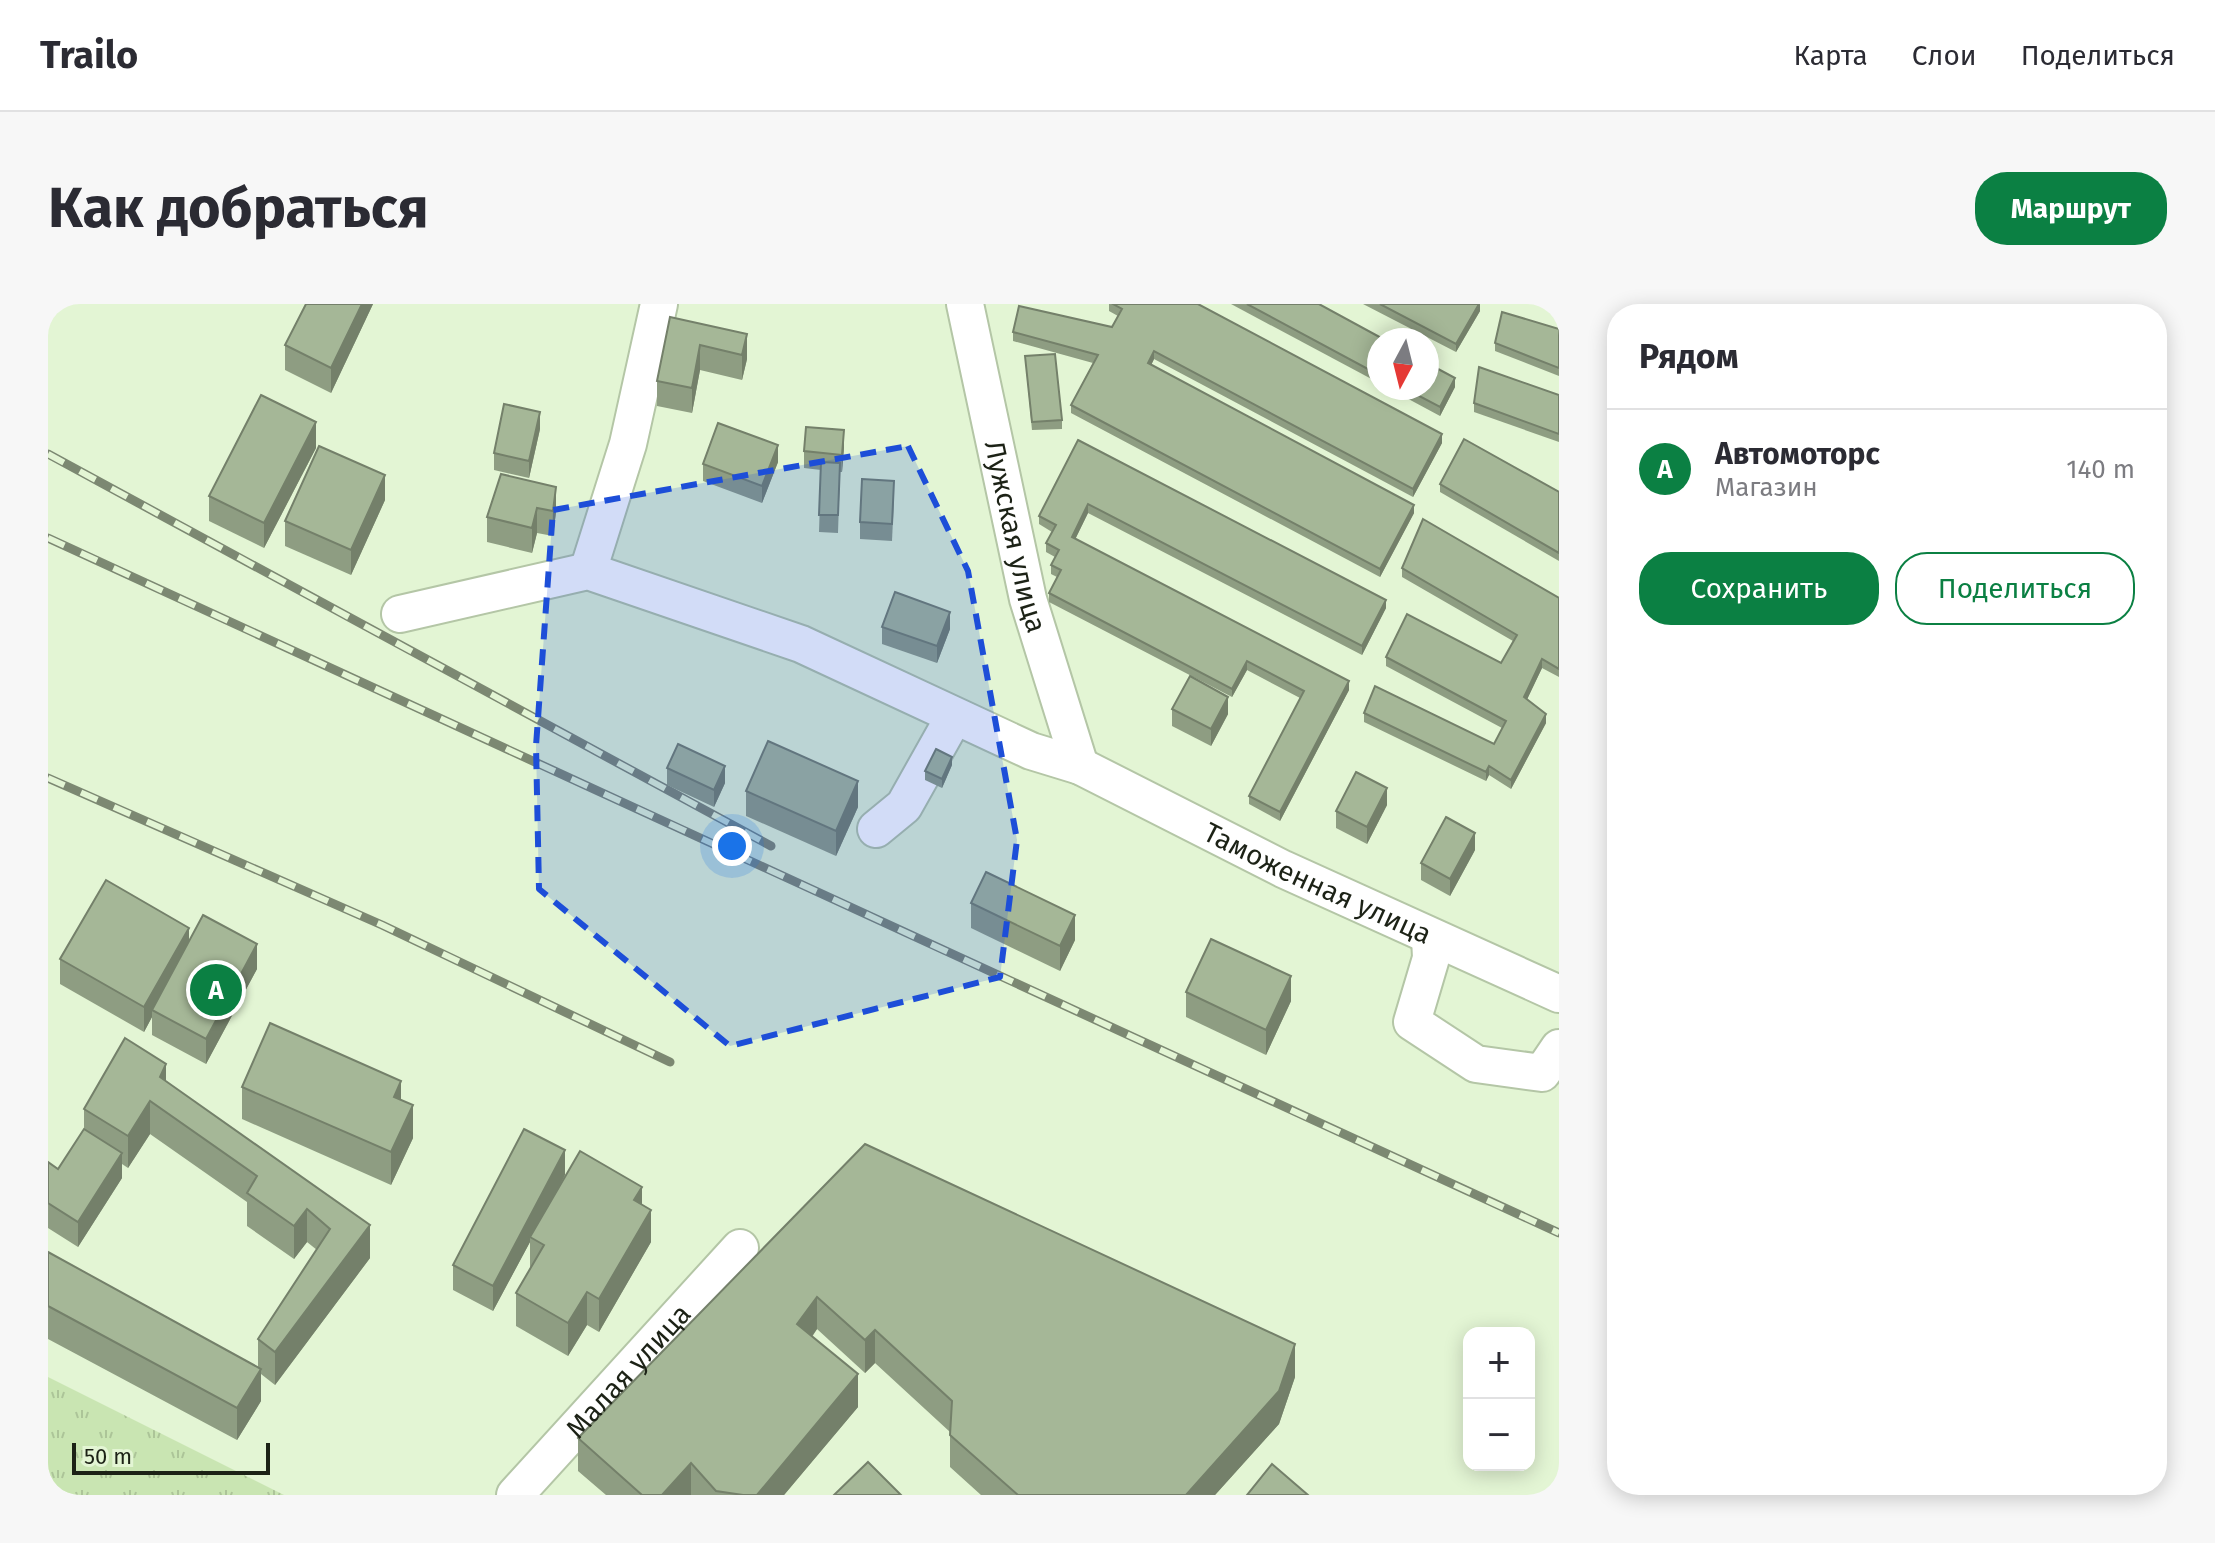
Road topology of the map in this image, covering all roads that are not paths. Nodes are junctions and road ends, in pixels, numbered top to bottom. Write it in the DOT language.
graph roads {
  1 [pos="659,304"];
  2 [pos="965,304"];
  3 [pos="588,571"];
  4 [pos="400,614"];
  5 [pos="954,717"];
  6 [pos="1080,766"];
  7 [pos="876,829"];
  8 [pos="1430,937"];
  9 [pos="1559,994"];
  10 [pos="1559,1048"];
  11 [pos="740,1248"];
  12 [pos="515,1495"];
  1 -- 3 [label="street"];
  2 -- 6 [label="street, Лужская улица"];
  3 -- 4 [label="street"];
  3 -- 5 [label="street, Таможенная улица"];
  5 -- 6 [label="street, Таможенная улица"];
  5 -- 7 [label="street"];
  6 -- 8 [label="street, Таможенная улица"];
  8 -- 9 [label="street, Таможенная улица"];
  8 -- 10 [label="street"];
  11 -- 12 [label="street, Малая улица"];
}
